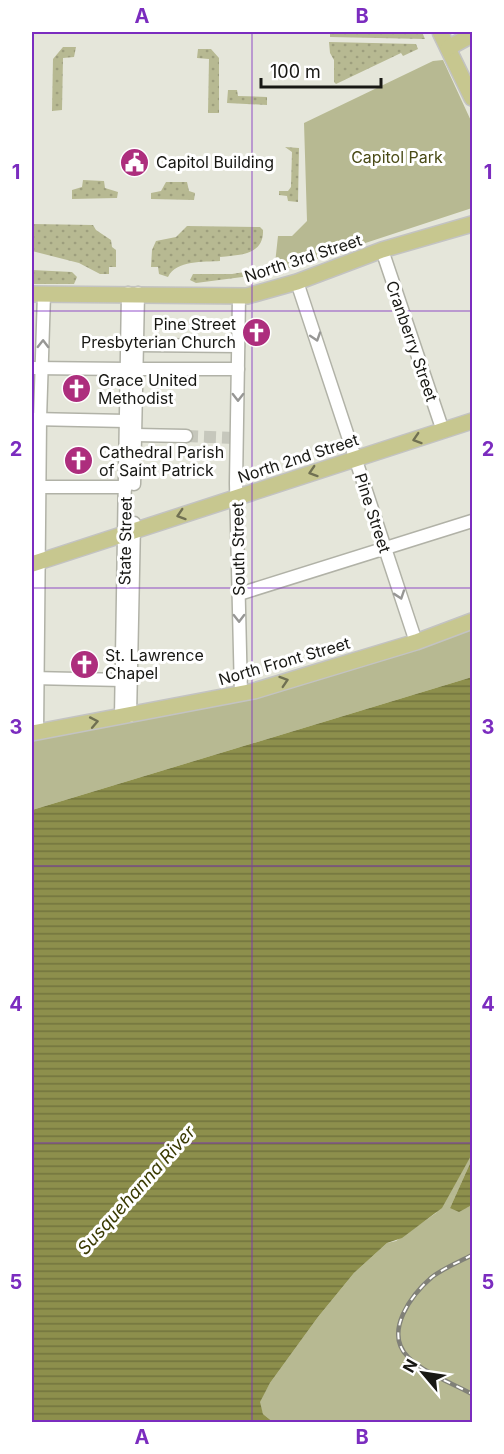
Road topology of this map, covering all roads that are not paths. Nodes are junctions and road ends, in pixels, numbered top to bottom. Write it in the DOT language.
graph roads {
  1 [pos="440,32"];
  2 [pos="472,35"];
  3 [pos="448,48"];
  4 [pos="472,98"];
  5 [pos="471,228"];
  6 [pos="382,250"];
  7 [pos="297,282"];
  8 [pos="133,293"];
  9 [pos="38,294"];
  10 [pos="239,297"];
  11 [pos="137,345"];
  12 [pos="238,346"];
  13 [pos="37,368"];
  14 [pos="132,369"];
  15 [pos="238,369"];
  16 [pos="36,419"];
  17 [pos="126,421"];
  18 [pos="472,421"];
  19 [pos="443,431"];
  20 [pos="135,435"];
  21 [pos="186,436"];
  22 [pos="356,459"];
  23 [pos="35,487"];
  24 [pos="126,487"];
  25 [pos="237,496"];
  26 [pos="472,522"];
  27 [pos="130,532"];
  28 [pos="384,549"];
  29 [pos="35,563"];
  30 [pos="238,594"];
  31 [pos="472,621"];
  32 [pos="35,639"];
  33 [pos="416,642"];
  34 [pos="34,678"];
  35 [pos="123,680"];
  36 [pos="241,694"];
  37 [pos="125,717"];
  38 [pos="34,733"];
  1 -- 3 [label="main road"];
  2 -- 3 [label="main road"];
  3 -- 4 [label="main road"];
  5 -- 6 [label="main road, North 3rd Street"];
  6 -- 7 [label="main road, North 3rd Street"];
  6 -- 19 [label="street, Cranberry Street"];
  7 -- 10 [label="main road, North 3rd Street"];
  7 -- 22 [label="street, Pine Street, one-way"];
  8 -- 9 [label="main road, North 3rd Street"];
  8 -- 10 [label="main road, North 3rd Street"];
  8 -- 11 [label="street, State Street"];
  8 -- 14 [label="street, State Street"];
  13 -- 9 [label="street, one-way"];
  10 -- 12 [label="street, South Street"];
  11 -- 12 [label="street"];
  11 -- 14 [label="street, State Street"];
  12 -- 15 [label="street, South Street"];
  13 -- 14 [label="street"];
  13 -- 16 [label="street"];
  14 -- 15 [label="street"];
  14 -- 17 [label="street, State Street"];
  14 -- 20 [label="street, State Street"];
  15 -- 25 [label="street, South Street, one-way"];
  16 -- 17 [label="street"];
  16 -- 23 [label="street"];
  17 -- 24 [label="street, State Street"];
  18 -- 19 [label="main road, North 2nd Street"];
  19 -- 22 [label="main road, North 2nd Street, one-way"];
  20 -- 21 [label="street"];
  20 -- 27 [label="street, State Street"];
  22 -- 25 [label="main road, North 2nd Street, one-way"];
  22 -- 28 [label="street, Pine Street"];
  23 -- 24 [label="street"];
  23 -- 29 [label="street"];
  24 -- 27 [label="street, State Street"];
  25 -- 27 [label="main road, North 2nd Street, one-way"];
  25 -- 30 [label="street, South Street"];
  26 -- 28 [label="street"];
  27 -- 29 [label="main road, North 2nd Street"];
  27 -- 35 [label="street, State Street"];
  27 -- 37 [label="street, State Street"];
  28 -- 30 [label="street"];
  28 -- 33 [label="street, Pine Street, one-way"];
  29 -- 32 [label="street"];
  30 -- 36 [label="street, South Street, one-way"];
  31 -- 33 [label="main road, North Front Street"];
  32 -- 34 [label="street"];
  36 -- 33 [label="main road, North Front Street, one-way"];
  34 -- 35 [label="street"];
  34 -- 38 [label="street"];
  35 -- 37 [label="street, State Street"];
  36 -- 37 [label="main road, North Front Street"];
  38 -- 37 [label="main road, North Front Street, one-way"];
}
